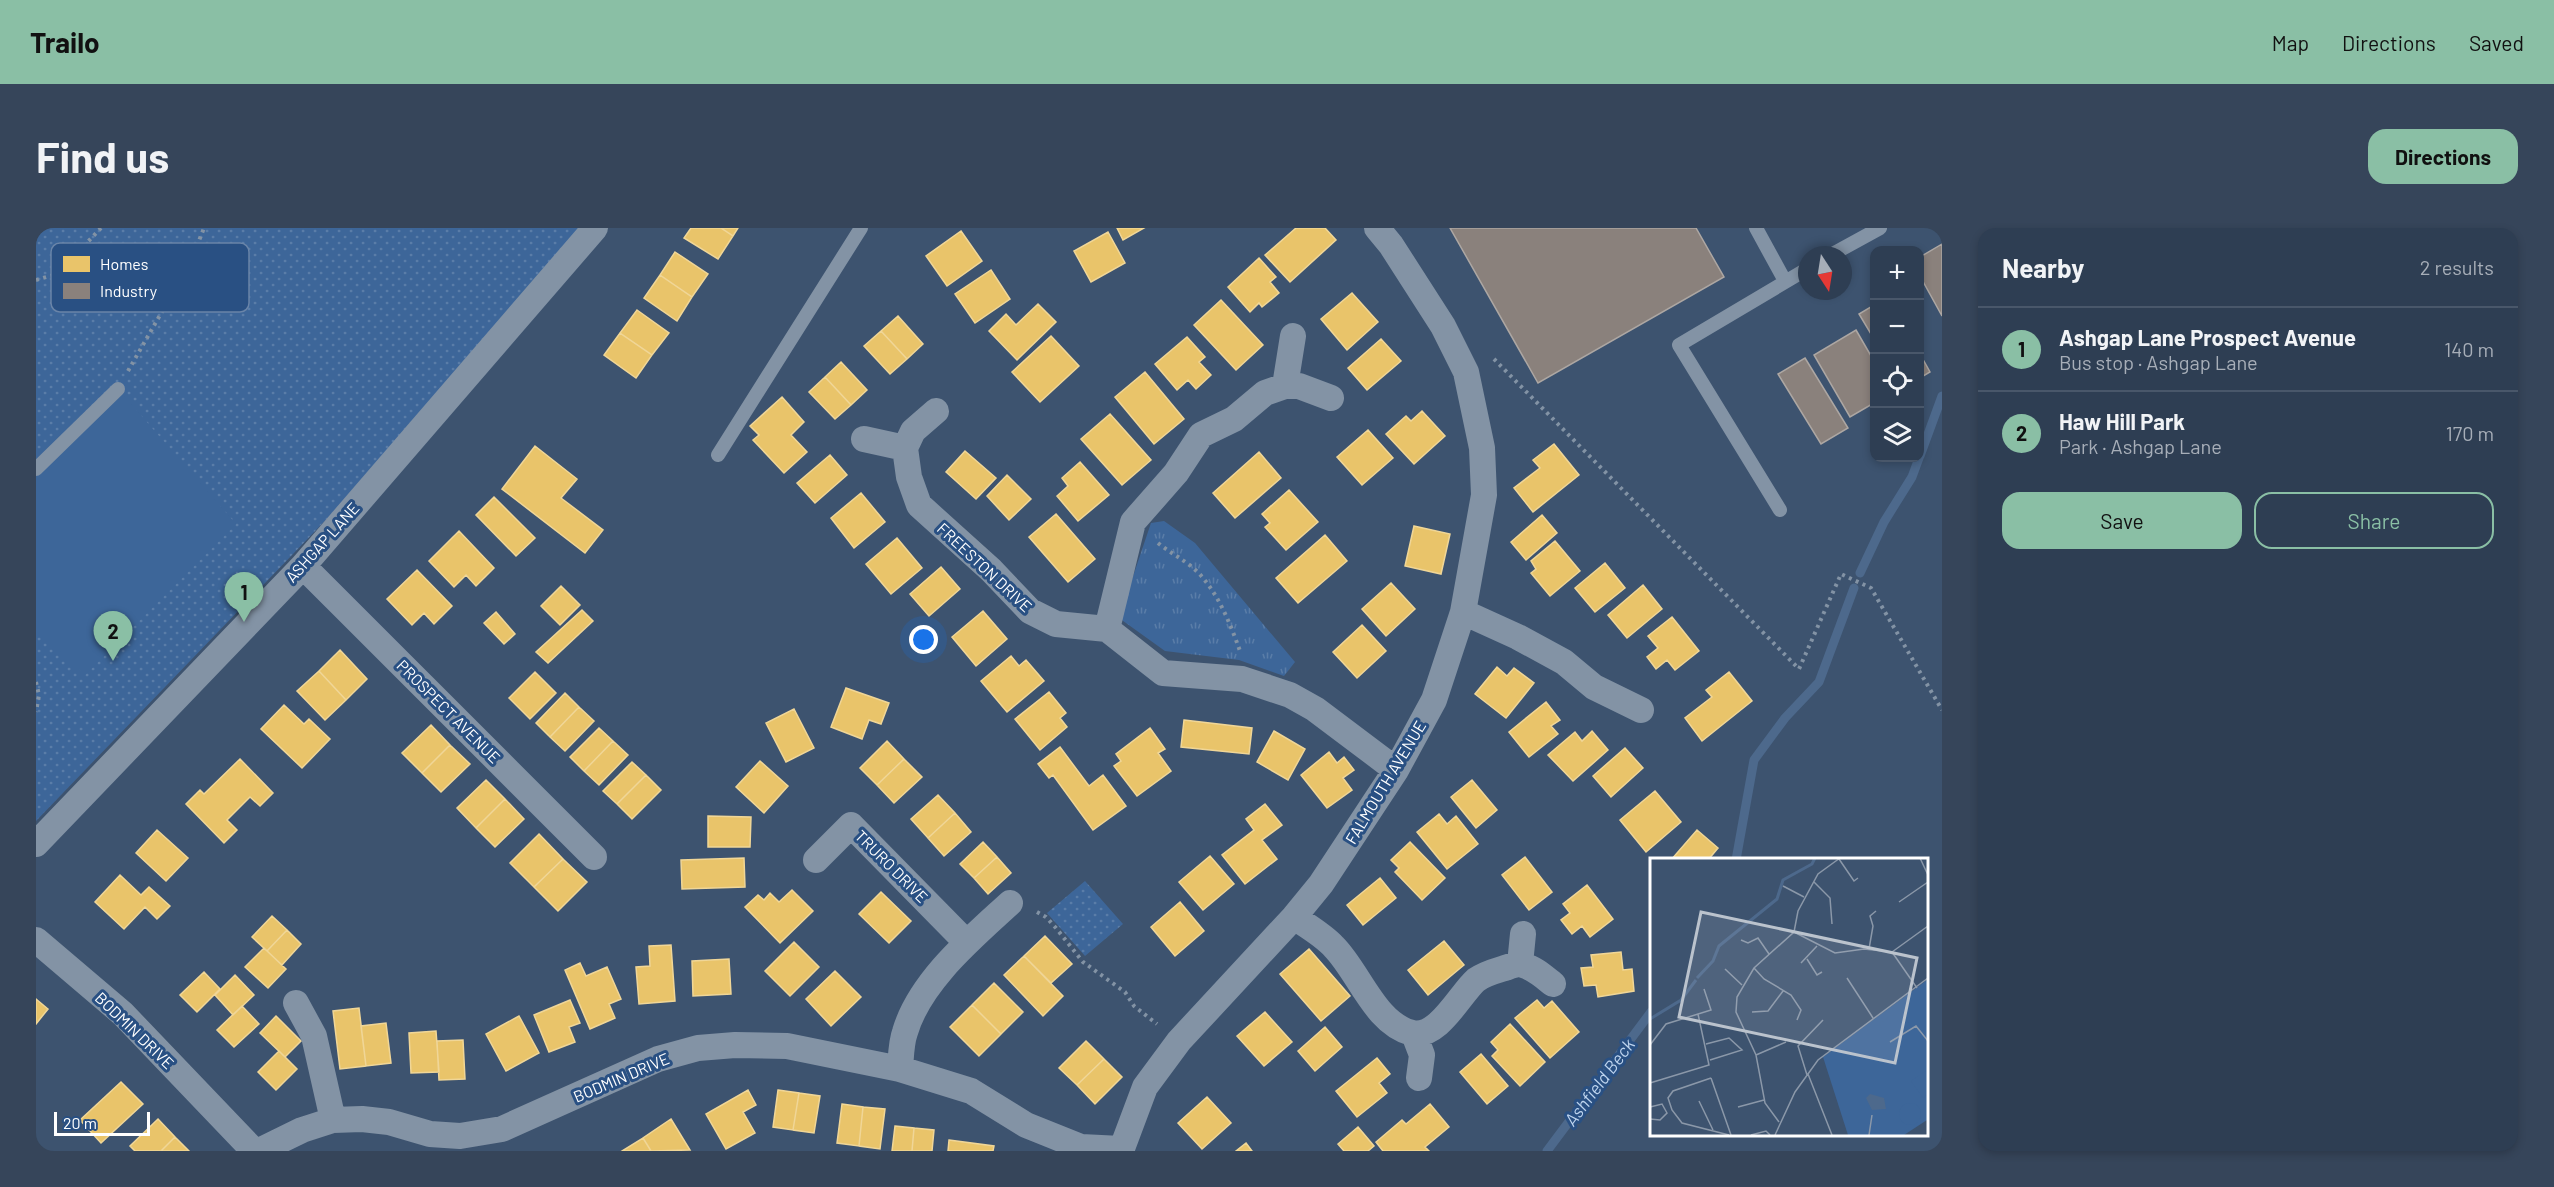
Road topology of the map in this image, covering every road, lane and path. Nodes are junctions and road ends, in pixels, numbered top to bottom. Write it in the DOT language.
graph roads {
  1 [pos="101,228"];
  2 [pos="204,228"];
  3 [pos="595,228"];
  4 [pos="861,228"];
  5 [pos="1377,228"];
  6 [pos="1756,228"];
  7 [pos="1880,228"];
  8 [pos="87,243"];
  9 [pos="198,243"];
  10 [pos="1847,246"];
  11 [pos="1798,273"];
  12 [pos="51,276"];
  13 [pos="36,280"];
  14 [pos="1785,280"];
  15 [pos="162,312"];
  16 [pos="1293,336"];
  17 [pos="1491,356"];
  18 [pos="1285,386"];
  19 [pos="118,389"];
  20 [pos="1330,399"];
  21 [pos="936,411"];
  22 [pos="864,439"];
  23 [pos="905,448"];
  24 [pos="718,455"];
  25 [pos="36,468"];
  26 [pos="1780,510"];
  27 [pos="1133,522"];
  28 [pos="303,566"];
  29 [pos="1463,612"];
  30 [pos="1107,629"];
  31 [pos="1242,679"];
  32 [pos="36,682"];
  33 [pos="1641,710"];
  34 [pos="1942,710"];
  35 [pos="36,712"];
  36 [pos="1396,770"];
  37 [pos="36,844"];
  38 [pos="594,857"];
  39 [pos="816,860"];
  40 [pos="1010,903"];
  41 [pos="1294,917"];
  42 [pos="1523,934"];
  43 [pos="36,940"];
  44 [pos="967,943"];
  45 [pos="1520,964"];
  46 [pos="1553,984"];
  47 [pos="296,1003"];
  48 [pos="1414,1034"];
  49 [pos="1179,1041"];
  50 [pos="900,1069"];
  51 [pos="1419,1078"];
  52 [pos="333,1120"];
  53 [pos="460,1144"];
  54 [pos="1121,1150"];
  55 [pos="254,1151"];
  56 [pos="259,1151"];
  1 -- 8 [label="path"];
  2 -- 9 [label="path"];
  3 -- 28 [label="street, ASHGAP LANE"];
  4 -- 24 [label="lane"];
  5 -- 29 [label="street, FALMOUTH AVENUE"];
  6 -- 14 [label="lane"];
  7 -- 10 [label="lane"];
  11 -- 14 [label="lane"];
  12 -- 13 [label="path"];
  14 -- 26 [label="lane"];
  15 -- 19 [label="path"];
  16 -- 18 [label="street"];
  17 -- 34 [label="path"];
  18 -- 20 [label="street"];
  18 -- 27 [label="street"];
  19 -- 25 [label="lane"];
  21 -- 23 [label="street"];
  22 -- 23 [label="street"];
  23 -- 30 [label="street, FREESTON DRIVE"];
  27 -- 30 [label="street"];
  27 -- 31 [label="path"];
  28 -- 37 [label="street, ASHGAP LANE"];
  28 -- 38 [label="street, PROSPECT AVENUE"];
  29 -- 33 [label="street"];
  29 -- 36 [label="street, FALMOUTH AVENUE"];
  30 -- 31 [label="street"];
  31 -- 36 [label="street"];
  32 -- 35 [label="path"];
  36 -- 41 [label="street, FALMOUTH AVENUE"];
  39 -- 44 [label="street, TRURO DRIVE"];
  40 -- 44 [label="street"];
  40 -- 49 [label="path"];
  41 -- 48 [label="street"];
  41 -- 49 [label="street, FALMOUTH AVENUE"];
  42 -- 45 [label="street"];
  43 -- 55 [label="street, BODMIN DRIVE"];
  44 -- 50 [label="street"];
  45 -- 46 [label="street"];
  45 -- 48 [label="street"];
  47 -- 52 [label="street"];
  48 -- 51 [label="street"];
  49 -- 54 [label="street, FALMOUTH AVENUE"];
  50 -- 53 [label="street, BODMIN DRIVE"];
  50 -- 54 [label="street, BODMIN DRIVE"];
  52 -- 53 [label="street, BODMIN DRIVE"];
  52 -- 56 [label="street, BODMIN DRIVE"];
}
